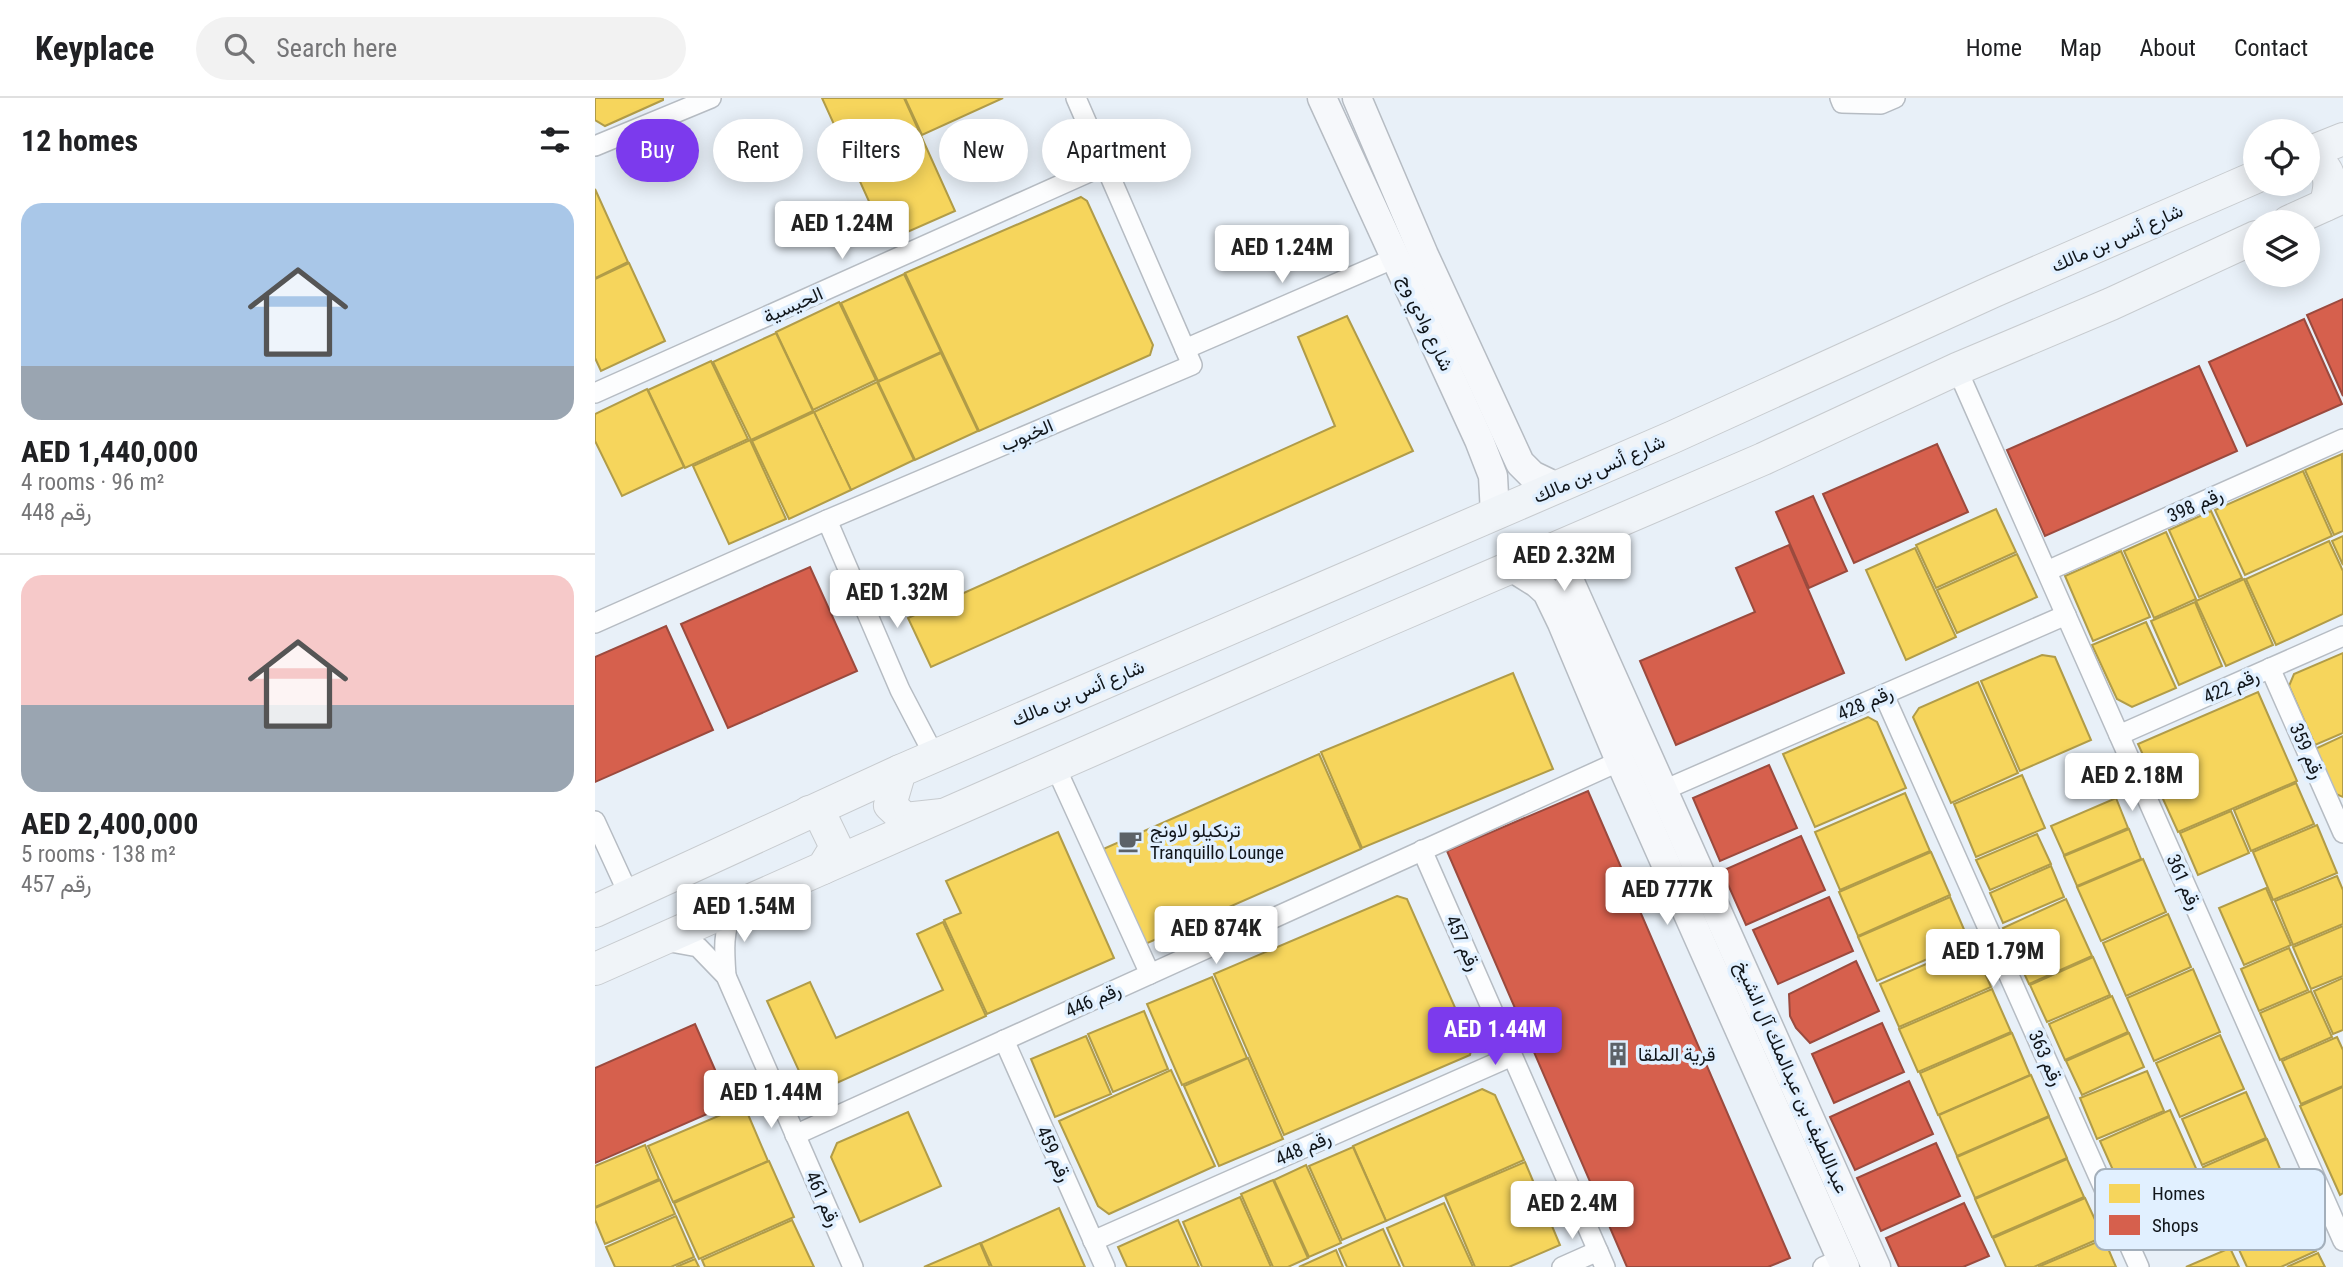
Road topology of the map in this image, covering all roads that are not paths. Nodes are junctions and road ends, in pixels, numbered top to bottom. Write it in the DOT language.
graph roads {
  1 [pos="711,98"];
  2 [pos="1076,98"];
  3 [pos="1322,98"];
  4 [pos="1357,98"];
  5 [pos="1840,98"];
  6 [pos="1895,98"];
  7 [pos="1085,119"];
  8 [pos="2343,139"];
  9 [pos="595,146"];
  10 [pos="2320,148"];
  11 [pos="2320,165"];
  12 [pos="1067,182"];
  13 [pos="1112,182"];
  14 [pos="2243,183"];
  15 [pos="2334,201"];
  16 [pos="2314,210"];
  17 [pos="2243,243"];
  18 [pos="1395,258"];
  19 [pos="1185,349"];
  20 [pos="1957,369"];
  21 [pos="595,393"];
  22 [pos="1492,435"];
  23 [pos="2343,439"];
  24 [pos="1557,487"];
  25 [pos="1495,514"];
  26 [pos="827,520"];
  27 [pos="1574,540"];
  28 [pos="1513,568"];
  29 [pos="2047,571"];
  30 [pos="2066,615"];
  31 [pos="595,623"];
  32 [pos="1579,630"];
  33 [pos="2343,636"];
  34 [pos="2270,668"];
  35 [pos="1884,695"];
  36 [pos="2119,735"];
  37 [pos="935,755"];
  38 [pos="1620,761"];
  39 [pos="1055,766"];
  40 [pos="900,771"];
  41 [pos="1664,790"];
  42 [pos="809,813"];
  43 [pos="942,815"];
  44 [pos="595,821"];
  45 [pos="2342,828"];
  46 [pos="1685,836"];
  47 [pos="1659,847"];
  48 [pos="1422,850"];
  49 [pos="823,868"];
  50 [pos="629,895"];
  51 [pos="733,907"];
  52 [pos="595,911"];
  53 [pos="659,941"];
  54 [pos="595,969"];
  55 [pos="1150,974"];
  56 [pos="726,976"];
  57 [pos="1004,1040"];
  58 [pos="1512,1056"];
  59 [pos="796,1135"];
  60 [pos="2095,1169"];
  61 [pos="2317,1169"];
  62 [pos="2325,1186"];
  63 [pos="2338,1214"];
  64 [pos="1093,1241"];
  65 [pos="2343,1241"];
  66 [pos="2131,1250"];
  67 [pos="1601,1259"];
  68 [pos="1836,1264"];
  69 [pos="853,1267"];
  70 [pos="1105,1267"];
  71 [pos="1562,1267"];
  72 [pos="1876,1267"];
  73 [pos="2139,1267"];
  1 -- 9 [label="street"];
  2 -- 7 [label="street"];
  3 -- 18 [label="street, شارع وادي وج"];
  4 -- 22 [label="street, شارع وادي وج"];
  5 -- 6 [label="street"];
  8 -- 10 [label="main road"];
  11 -- 15 [label="main road"];
  12 -- 21 [label="street, الحيسية"];
  13 -- 19 [label="street"];
  14 -- 24 [label="main road, شارع أنس بن مالك"];
  15 -- 16 [label="main road"];
  17 -- 20 [label="main road"];
  18 -- 19 [label="street"];
  18 -- 22 [label="street, شارع وادي وج"];
  19 -- 26 [label="street, الخبوب"];
  20 -- 27 [label="main road"];
  20 -- 29 [label="street, رقم 361"];
  22 -- 24 [label="street, شارع وادي وج"];
  22 -- 25 [label="street, شارع وادي وج"];
  23 -- 29 [label="street, رقم 398"];
  24 -- 25 [label="main road, شارع أنس بن مالك"];
  25 -- 37 [label="main road, شارع أنس بن مالك"];
  26 -- 31 [label="street, الخبوب"];
  26 -- 37 [label="street"];
  27 -- 28 [label="main road"];
  27 -- 32 [label="street, عبداللطيف بن عبدالملك آل الشيخ"];
  28 -- 32 [label="street, عبداللطيف بن عبدالملك آل الشيخ"];
  28 -- 39 [label="main road"];
  29 -- 30 [label="street, رقم 361"];
  30 -- 35 [label="street, رقم 428"];
  30 -- 36 [label="street, رقم 361"];
  32 -- 38 [label="street, عبداللطيف بن عبدالملك آل الشيخ"];
  32 -- 41 [label="street, عبداللطيف بن عبدالملك آل الشيخ"];
  33 -- 34 [label="street, رقم 422"];
  34 -- 36 [label="street, رقم 422"];
  34 -- 45 [label="street, رقم 359"];
  35 -- 41 [label="street, رقم 428"];
  35 -- 60 [label="street, رقم 363"];
  36 -- 61 [label="street, رقم 361"];
  37 -- 40 [label="main road, شارع أنس بن مالك"];
  38 -- 47 [label="street, عبداللطيف بن عبدالملك آل الشيخ"];
  38 -- 48 [label="street, رقم 446"];
  39 -- 43 [label="main road"];
  39 -- 55 [label="street"];
  40 -- 42 [label="main road, شارع أنس بن مالك"];
  40 -- 43 [label="main road"];
  41 -- 46 [label="street, عبداللطيف بن عبدالملك آل الشيخ"];
  42 -- 49 [label="main road"];
  42 -- 50 [label="main road, شارع أنس بن مالك"];
  43 -- 49 [label="main road"];
  44 -- 50 [label="street"];
  46 -- 47 [label="street"];
  46 -- 72 [label="street, عبداللطيف بن عبدالملك آل الشيخ"];
  47 -- 68 [label="street, عبداللطيف بن عبدالملك آل الشيخ"];
  48 -- 55 [label="street, رقم 446"];
  48 -- 58 [label="street, رقم 457"];
  49 -- 51 [label="main road"];
  50 -- 52 [label="main road, شارع أنس بن مالك"];
  51 -- 53 [label="main road"];
  51 -- 56 [label="street"];
  53 -- 54 [label="main road"];
  53 -- 56 [label="street"];
  55 -- 57 [label="street, رقم 446"];
  56 -- 59 [label="street, رقم 461"];
  57 -- 59 [label="street, رقم 446"];
  57 -- 64 [label="street, رقم 459"];
  58 -- 64 [label="street, رقم 448"];
  58 -- 67 [label="street, رقم 457"];
  59 -- 69 [label="street, رقم 461"];
  62 -- 63 [label="street, رقم 361"];
  63 -- 65 [label="street, رقم 361"];
  64 -- 70 [label="street, رقم 459"];
  66 -- 73 [label="street, رقم 363"];
  67 -- 71 [label="street"];
}
